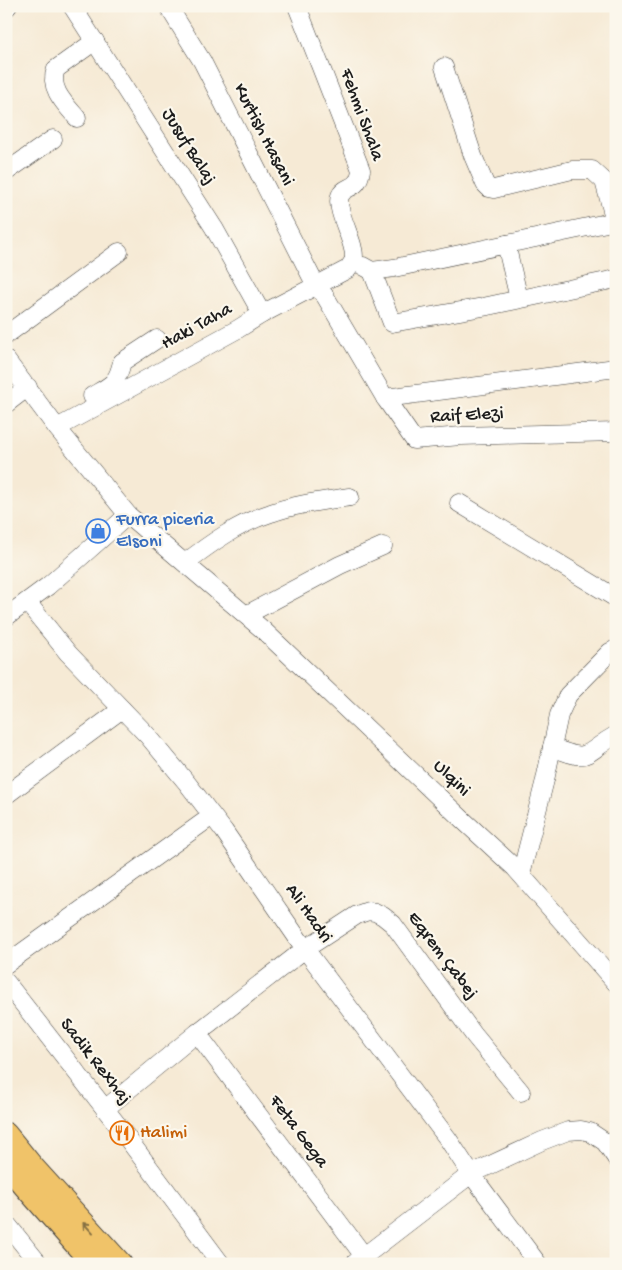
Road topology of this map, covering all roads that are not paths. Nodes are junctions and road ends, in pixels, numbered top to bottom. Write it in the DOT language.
graph roads {
  1 [pos="72,6"];
  2 [pos="168,6"];
  3 [pos="297,6"];
  4 [pos="95,41"];
  5 [pos="444,67"];
  6 [pos="77,118"];
  7 [pos="53,140"];
  8 [pos="6,172"];
  9 [pos="610,180"];
  10 [pos="616,221"];
  11 [pos="506,244"];
  12 [pos="119,252"];
  13 [pos="354,260"];
  14 [pos="372,271"];
  15 [pos="616,279"];
  16 [pos="316,286"];
  17 [pos="519,299"];
  18 [pos="262,314"];
  19 [pos="6,335"];
  20 [pos="157,339"];
  21 [pos="6,360"];
  22 [pos="616,368"];
  23 [pos="28,388"];
  24 [pos="385,398"];
  25 [pos="6,404"];
  26 [pos="90,410"];
  27 [pos="57,428"];
  28 [pos="616,432"];
  29 [pos="350,497"];
  30 [pos="459,503"];
  31 [pos="128,515"];
  32 [pos="383,546"];
  33 [pos="184,563"];
  34 [pos="616,598"];
  35 [pos="27,602"];
  36 [pos="246,615"];
  37 [pos="6,617"];
  38 [pos="616,649"];
  39 [pos="122,709"];
  40 [pos="616,735"];
  41 [pos="552,747"];
  42 [pos="6,795"];
  43 [pos="212,816"];
  44 [pos="521,874"];
  45 [pos="305,949"];
  46 [pos="6,964"];
  47 [pos="6,982"];
  48 [pos="616,983"];
  49 [pos="197,1033"];
  50 [pos="521,1092"];
  51 [pos="105,1109"];
  52 [pos="6,1134"];
  53 [pos="616,1158"];
  54 [pos="6,1165"];
  55 [pos="471,1174"];
  56 [pos="6,1223"];
  57 [pos="359,1260"];
  58 [pos="39,1264"];
  59 [pos="93,1264"];
  60 [pos="121,1264"];
  61 [pos="221,1264"];
  62 [pos="538,1264"];
  1 -- 4 [label="street, Jusuf Balaj"];
  2 -- 16 [label="street, Kurtish Hasani"];
  3 -- 13 [label="street, Fehmi Shala"];
  4 -- 6 [label="street"];
  4 -- 18 [label="street, Jusuf Balaj"];
  5 -- 9 [label="street"];
  7 -- 8 [label="street"];
  9 -- 10 [label="street"];
  10 -- 11 [label="street"];
  11 -- 14 [label="street"];
  11 -- 17 [label="street"];
  12 -- 19 [label="street"];
  13 -- 14 [label="street"];
  13 -- 16 [label="street, Haki Taha"];
  14 -- 17 [label="street"];
  15 -- 17 [label="street"];
  16 -- 18 [label="street, Haki Taha"];
  16 -- 24 [label="street, Raif Elezi"];
  18 -- 26 [label="street, Haki Taha"];
  20 -- 26 [label="street"];
  21 -- 23 [label="street, Ulqini"];
  22 -- 24 [label="street"];
  23 -- 25 [label="street"];
  23 -- 27 [label="street, Ulqini"];
  24 -- 28 [label="street, Raif Elezi"];
  26 -- 27 [label="street, Haki Taha"];
  27 -- 31 [label="street, Ulqini"];
  29 -- 33 [label="street"];
  30 -- 34 [label="street"];
  31 -- 33 [label="street, Ulqini"];
  31 -- 35 [label="street"];
  32 -- 36 [label="street"];
  33 -- 36 [label="street, Ulqini"];
  35 -- 37 [label="street"];
  35 -- 39 [label="street, Ali Hadri"];
  36 -- 44 [label="street, Ulqini"];
  38 -- 41 [label="street"];
  39 -- 42 [label="street"];
  39 -- 43 [label="street, Ali Hadri"];
  40 -- 41 [label="street"];
  41 -- 44 [label="street"];
  43 -- 45 [label="street, Ali Hadri"];
  43 -- 46 [label="street"];
  44 -- 48 [label="street, Ulqini"];
  45 -- 49 [label="street, Eqrem Çabej"];
  45 -- 50 [label="street, Eqrem Çabej"];
  45 -- 55 [label="street, Ali Hadri"];
  47 -- 51 [label="street, Sadik Rexhaj"];
  49 -- 51 [label="street, Eqrem Çabej"];
  49 -- 57 [label="street, Feta Gega"];
  51 -- 61 [label="street, Sadik Rexhaj"];
  60 -- 52 [label="main road, one-way"];
  53 -- 55 [label="street"];
  54 -- 59 [label="main road"];
  55 -- 57 [label="street"];
  55 -- 62 [label="street, Ali Hadri"];
  56 -- 58 [label="street"];
}
